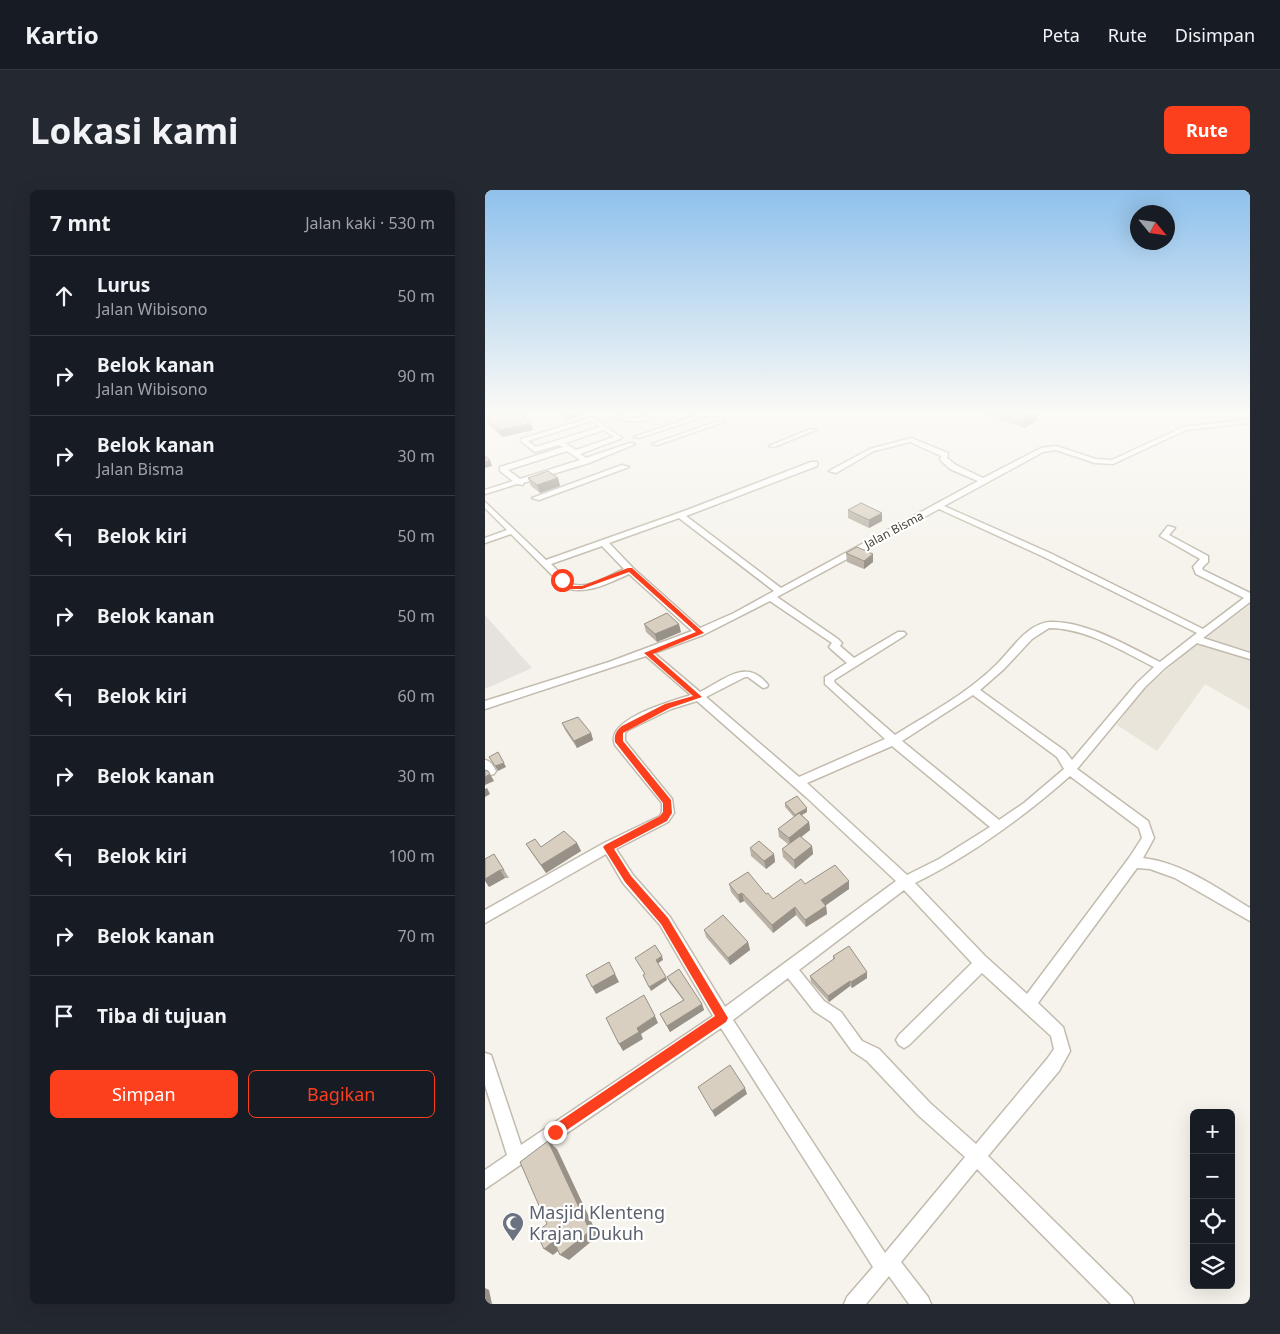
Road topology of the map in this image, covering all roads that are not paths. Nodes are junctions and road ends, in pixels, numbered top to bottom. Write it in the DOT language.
graph roads {
  1 [pos="522,464"];
  2 [pos="582,464"];
  3 [pos="814,464"];
  4 [pos="846,464"];
  5 [pos="950,464"];
  6 [pos="1015,464"];
  7 [pos="625,467"];
  8 [pos="833,471"];
  9 [pos="560,480"];
  10 [pos="983,481"];
  11 [pos="485,492"];
  12 [pos="531,493"];
  13 [pos="485,496"];
  14 [pos="485,504"];
  15 [pos="939,506"];
  16 [pos="680,515"];
  17 [pos="1171,528"];
  18 [pos="513,531"];
  19 [pos="485,541"];
  20 [pos="603,542"];
  21 [pos="546,563"];
  22 [pos="630,570"];
  23 [pos="781,592"];
  24 [pos="771,597"];
  25 [pos="1250,598"];
  26 [pos="700,633"];
  27 [pos="901,634"];
  28 [pos="1199,636"];
  29 [pos="648,653"];
  30 [pos="1250,656"];
  31 [pos="854,663"];
  32 [pos="1161,666"];
  33 [pos="763,685"];
  34 [pos="973,689"];
  35 [pos="699,697"];
  36 [pos="485,705"];
  37 [pos="894,741"];
  38 [pos="1070,770"];
  39 [pos="799,782"];
  40 [pos="999,828"];
  41 [pos="608,847"];
  42 [pos="1134,862"];
  43 [pos="905,882"];
  44 [pos="1250,915"];
  45 [pos="485,917"];
  46 [pos="981,963"];
  47 [pos="789,968"];
  48 [pos="1028,1004"];
  49 [pos="723,1018"];
  50 [pos="904,1040"];
  51 [pos="485,1061"];
  52 [pos="977,1157"];
  53 [pos="517,1158"];
  54 [pos="485,1180"];
  55 [pos="887,1265"];
  56 [pos="854,1304"];
  57 [pos="921,1304"];
  58 [pos="1124,1304"];
  1 -- 12 [label="street"];
  2 -- 9 [label="street"];
  3 -- 16 [label="street"];
  4 -- 8 [label="street"];
  5 -- 10 [label="street"];
  6 -- 10 [label="street, Jalan Bisma"];
  7 -- 9 [label="street"];
  9 -- 12 [label="street"];
  9 -- 12 [label="street"];
  10 -- 15 [label="street, Jalan Bisma"];
  11 -- 12 [label="street"];
  12 -- 13 [label="street"];
  14 -- 18 [label="street"];
  15 -- 23 [label="street, Jalan Bisma"];
  15 -- 28 [label="street"];
  16 -- 20 [label="street"];
  16 -- 23 [label="street"];
  17 -- 25 [label="street"];
  18 -- 19 [label="street"];
  18 -- 21 [label="street"];
  20 -- 21 [label="street"];
  20 -- 22 [label="street"];
  21 -- 22 [label="street"];
  22 -- 26 [label="street"];
  23 -- 24 [label="street, Jalan Bisma"];
  24 -- 26 [label="street, Jalan Bisma"];
  24 -- 31 [label="street"];
  25 -- 28 [label="street"];
  26 -- 29 [label="street, Jalan Bisma"];
  27 -- 31 [label="street"];
  28 -- 30 [label="street"];
  28 -- 32 [label="street"];
  29 -- 35 [label="street"];
  29 -- 36 [label="street, Jalan Bisma"];
  31 -- 37 [label="street"];
  32 -- 34 [label="street"];
  32 -- 38 [label="street"];
  33 -- 35 [label="street"];
  34 -- 37 [label="street"];
  34 -- 38 [label="street"];
  35 -- 39 [label="street"];
  35 -- 41 [label="street"];
  37 -- 39 [label="street"];
  37 -- 40 [label="street"];
  38 -- 40 [label="street"];
  38 -- 42 [label="street"];
  39 -- 43 [label="street"];
  40 -- 43 [label="street"];
  41 -- 45 [label="street"];
  41 -- 49 [label="street"];
  42 -- 44 [label="street"];
  42 -- 48 [label="street"];
  43 -- 46 [label="street"];
  43 -- 47 [label="street"];
  46 -- 48 [label="street"];
  46 -- 50 [label="street"];
  47 -- 49 [label="street"];
  47 -- 52 [label="street"];
  48 -- 52 [label="street"];
  49 -- 53 [label="street"];
  49 -- 55 [label="street"];
  51 -- 53 [label="street"];
  52 -- 55 [label="street"];
  52 -- 58 [label="street"];
  53 -- 54 [label="street"];
  55 -- 56 [label="street"];
  55 -- 57 [label="street"];
}
